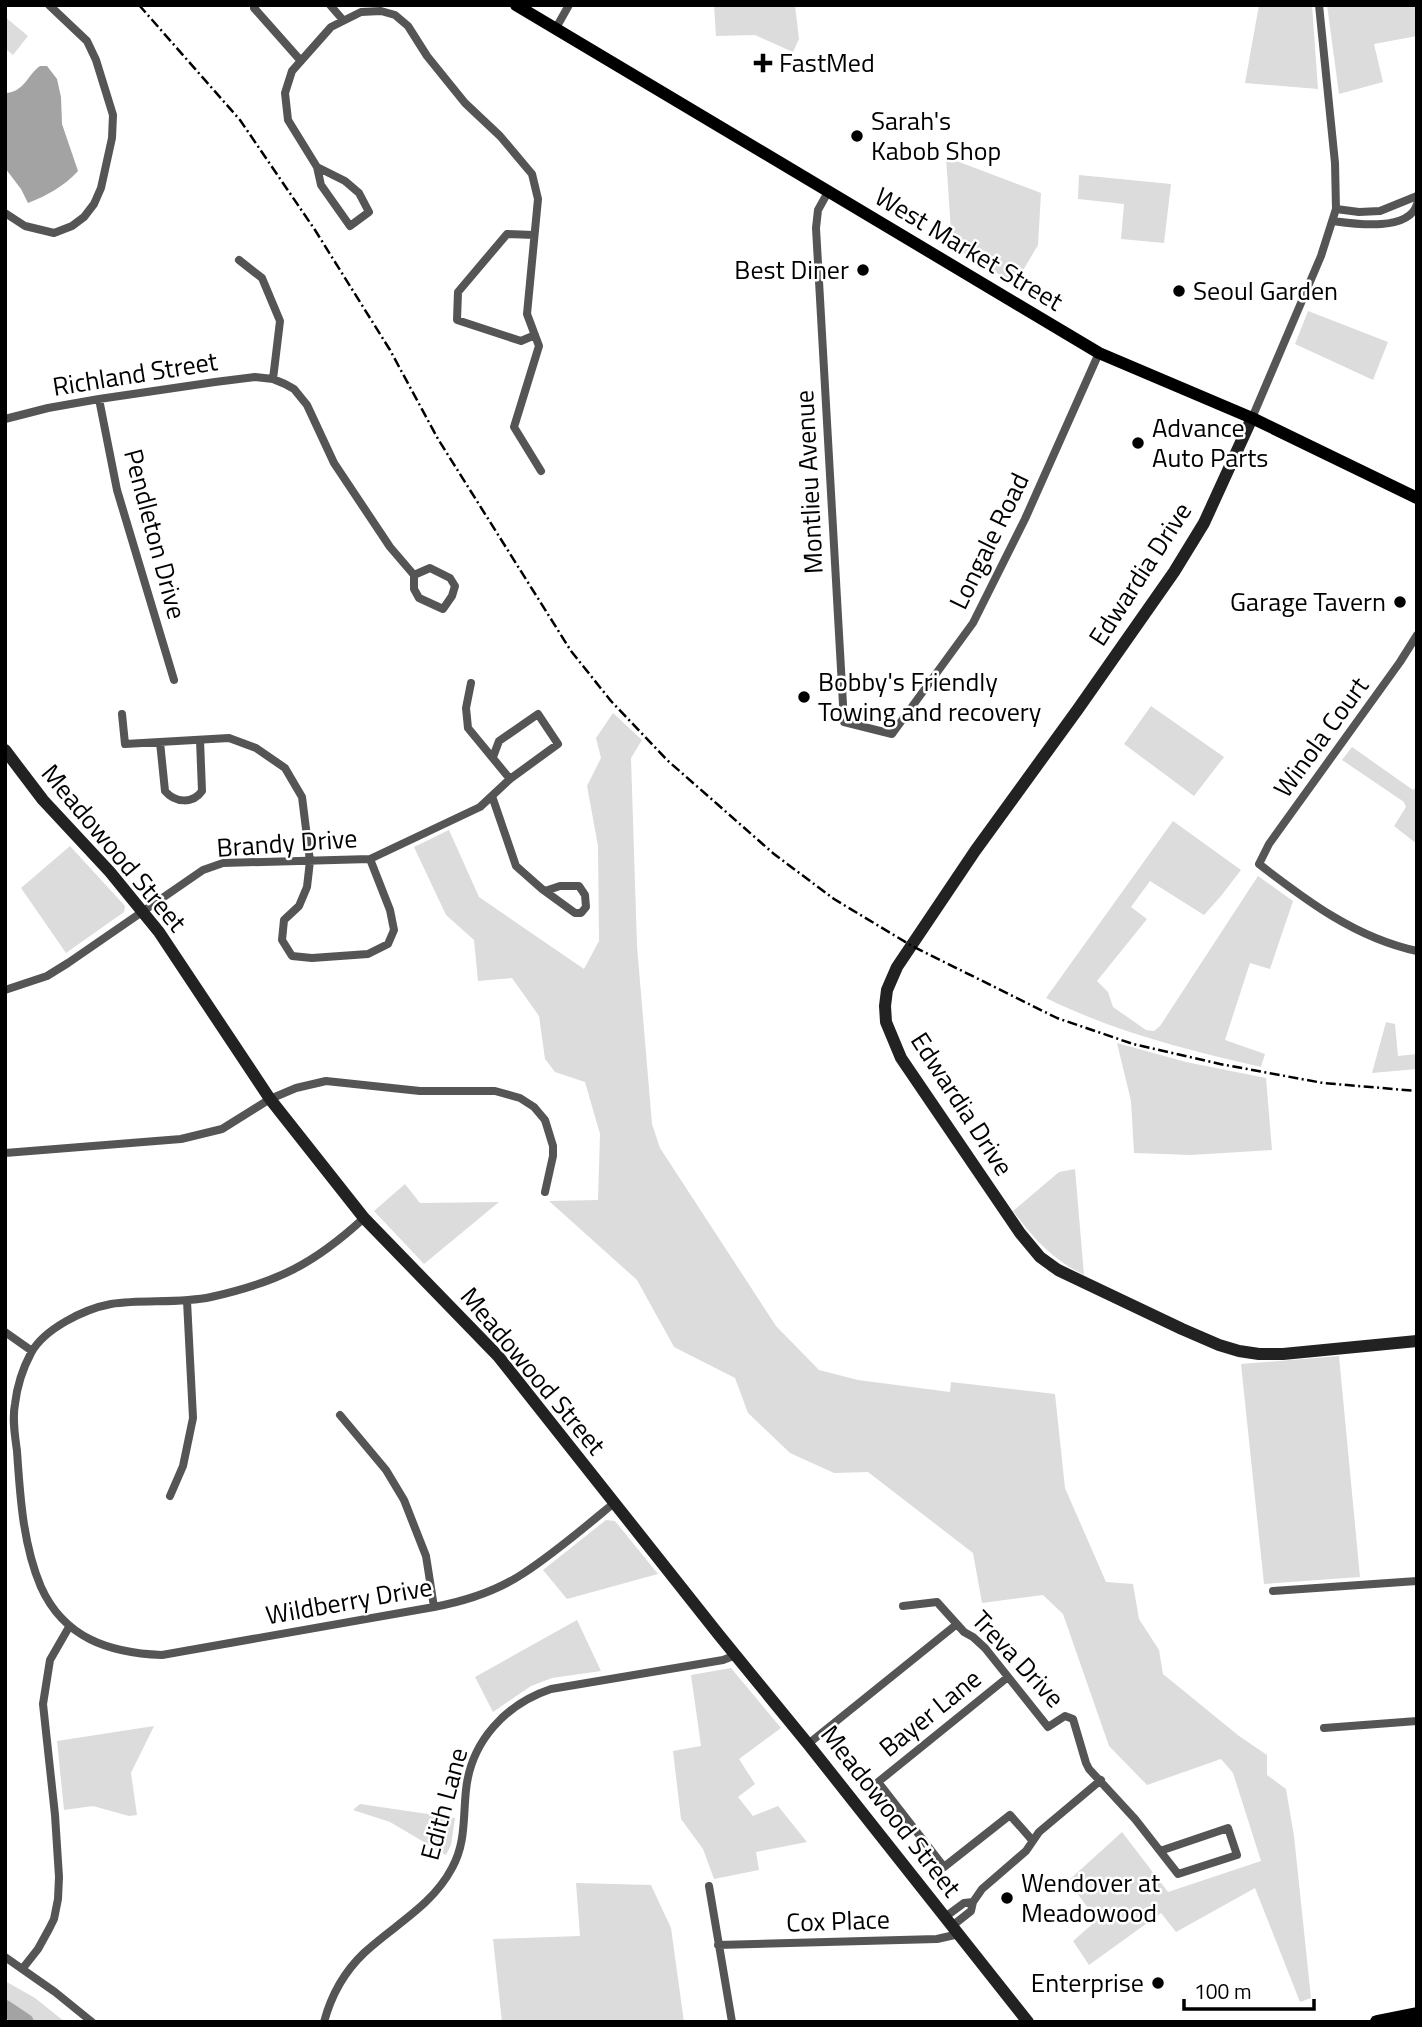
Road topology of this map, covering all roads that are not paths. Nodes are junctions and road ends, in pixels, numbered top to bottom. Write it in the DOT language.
graph roads {
  1 [pos="50,5"];
  2 [pos="256,5"];
  3 [pos="330,5"];
  4 [pos="400,5"];
  5 [pos="516,5"];
  6 [pos="569,5"];
  7 [pos="1319,5"];
  8 [pos="394,15"];
  9 [pos="343,20"];
  10 [pos="556,28"];
  11 [pos="301,61"];
  12 [pos="317,167"];
  13 [pos="828,192"];
  14 [pos="1417,196"];
  15 [pos="1417,204"];
  16 [pos="1336,209"];
  17 [pos="5,213"];
  18 [pos="1333,221"];
  19 [pos="534,234"];
  20 [pos="239,260"];
  21 [pos="535,335"];
  22 [pos="1099,353"];
  23 [pos="273,379"];
  24 [pos="99,399"];
  25 [pos="1251,418"];
  26 [pos="5,419"];
  27 [pos="541,471"];
  28 [pos="1417,498"];
  29 [pos="414,575"];
  30 [pos="1417,635"];
  31 [pos="174,680"];
  32 [pos="471,683"];
  33 [pos="122,713"];
  34 [pos="892,734"];
  35 [pos="200,740"];
  36 [pos="160,742"];
  37 [pos="493,757"];
  38 [pos="7,758"];
  39 [pos="510,779"];
  40 [pos="492,796"];
  41 [pos="370,859"];
  42 [pos="310,862"];
  43 [pos="545,891"];
  44 [pos="143,912"];
  45 [pos="1417,951"];
  46 [pos="5,990"];
  47 [pos="270,1100"];
  48 [pos="5,1153"];
  49 [pos="545,1192"];
  50 [pos="364,1218"];
  51 [pos="187,1301"];
  52 [pos="5,1332"];
  53 [pos="1417,1341"];
  54 [pos="32,1351"];
  55 [pos="340,1415"];
  56 [pos="170,1496"];
  57 [pos="614,1503"];
  58 [pos="1417,1581"];
  59 [pos="1273,1591"];
  60 [pos="903,1606"];
  61 [pos="434,1607"];
  62 [pos="957,1625"];
  63 [pos="69,1627"];
  64 [pos="736,1655"];
  65 [pos="1008,1677"];
  66 [pos="1417,1721"];
  67 [pos="1324,1728"];
  68 [pos="808,1744"];
  69 [pos="1101,1780"];
  70 [pos="1032,1840"];
  71 [pos="1160,1851"];
  72 [pos="709,1886"];
  73 [pos="952,1925"];
  74 [pos="718,1945"];
  75 [pos="5,1957"];
  76 [pos="23,1968"];
  77 [pos="1417,2014"];
  78 [pos="92,2022"];
  79 [pos="324,2022"];
  80 [pos="732,2022"];
  81 [pos="1028,2022"];
  82 [pos="1377,2022"];
  1 -- 17 [label="street"];
  2 -- 11 [label="street"];
  3 -- 9 [label="street"];
  4 -- 8 [label="street"];
  5 -- 10 [label="main road, West Market Street"];
  6 -- 10 [label="street"];
  7 -- 16 [label="street"];
  8 -- 9 [label="street"];
  8 -- 19 [label="street"];
  9 -- 11 [label="street"];
  10 -- 13 [label="main road, West Market Street"];
  11 -- 12 [label="street"];
  12 -- 12 [label="street"];
  13 -- 22 [label="main road, West Market Street"];
  13 -- 34 [label="street, Montlieu Avenue"];
  14 -- 16 [label="street"];
  15 -- 18 [label="street"];
  16 -- 18 [label="street"];
  18 -- 25 [label="street"];
  19 -- 21 [label="street"];
  19 -- 21 [label="street"];
  20 -- 23 [label="street"];
  21 -- 27 [label="street"];
  22 -- 25 [label="main road, West Market Street"];
  22 -- 34 [label="street, Longale Road"];
  23 -- 24 [label="street, Richland Street"];
  23 -- 29 [label="street"];
  24 -- 26 [label="street, Richland Street"];
  24 -- 31 [label="street, Pendleton Drive"];
  25 -- 28 [label="main road, West Market Street"];
  25 -- 53 [label="street, Edwardia Drive"];
  29 -- 29 [label="street"];
  30 -- 45 [label="street, Winola Court"];
  32 -- 37 [label="street"];
  33 -- 36 [label="street"];
  35 -- 36 [label="street"];
  35 -- 36 [label="street"];
  35 -- 42 [label="street"];
  37 -- 39 [label="street"];
  37 -- 39 [label="street, Brandy Drive"];
  38 -- 44 [label="street, Meadowood Street"];
  39 -- 40 [label="street, Brandy Drive"];
  40 -- 41 [label="street, Brandy Drive"];
  40 -- 43 [label="street"];
  41 -- 42 [label="street, Brandy Drive"];
  41 -- 42 [label="street"];
  42 -- 44 [label="street, Brandy Drive"];
  43 -- 43 [label="street"];
  44 -- 46 [label="street, Brandy Drive"];
  44 -- 47 [label="street, Meadowood Street"];
  47 -- 48 [label="street"];
  47 -- 49 [label="street"];
  47 -- 50 [label="street, Meadowood Street"];
  50 -- 51 [label="street"];
  50 -- 57 [label="street, Meadowood Street"];
  51 -- 54 [label="street"];
  51 -- 56 [label="street"];
  52 -- 54 [label="street"];
  54 -- 63 [label="street"];
  55 -- 61 [label="street"];
  57 -- 61 [label="street, Wildberry Drive"];
  57 -- 64 [label="street, Meadowood Street"];
  58 -- 59 [label="street"];
  60 -- 62 [label="street, Treva Drive"];
  61 -- 63 [label="street, Wildberry Drive"];
  62 -- 65 [label="street, Treva Drive"];
  62 -- 68 [label="street"];
  63 -- 76 [label="street"];
  64 -- 68 [label="street, Meadowood Street"];
  64 -- 79 [label="street, Edith Lane"];
  65 -- 69 [label="street, Treva Drive"];
  65 -- 70 [label="street, Bayer Lane"];
  66 -- 67 [label="street"];
  68 -- 73 [label="street, Meadowood Street"];
  69 -- 70 [label="street, Cox Place"];
  69 -- 71 [label="street, Treva Drive"];
  70 -- 73 [label="street, Cox Place"];
  71 -- 71 [label="street, Treva Drive"];
  72 -- 74 [label="street"];
  73 -- 74 [label="street, Cox Place"];
  73 -- 81 [label="street, Meadowood Street"];
  74 -- 80 [label="street"];
  75 -- 76 [label="street"];
  76 -- 78 [label="street"];
  77 -- 82 [label="highway"];
}
